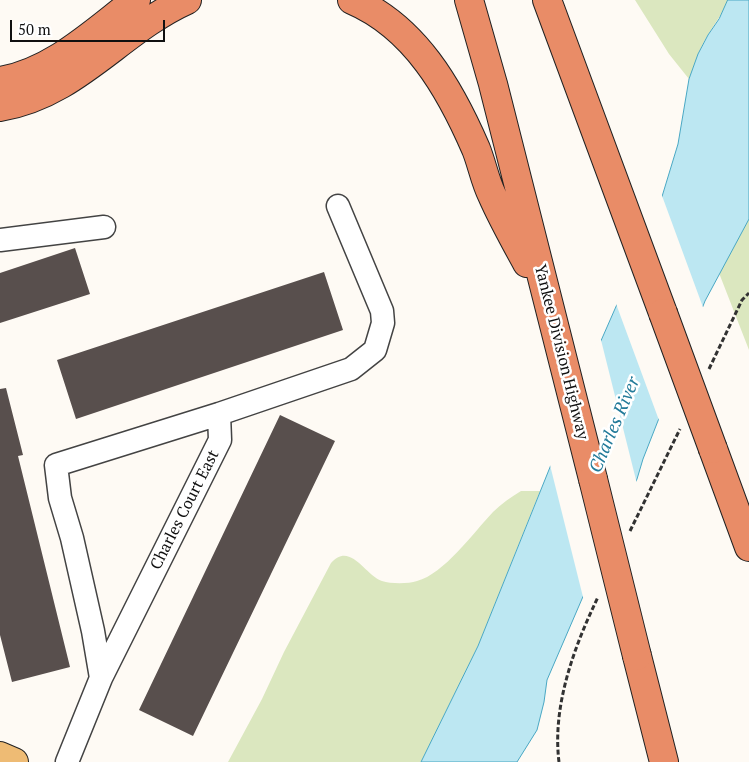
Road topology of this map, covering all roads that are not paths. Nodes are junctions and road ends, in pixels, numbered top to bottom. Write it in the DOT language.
graph roads {
  1 [pos="136,0"];
  2 [pos="187,0"];
  3 [pos="352,0"];
  4 [pos="470,0"];
  5 [pos="547,0"];
  6 [pos="0,80"];
  7 [pos="0,107"];
  8 [pos="338,206"];
  9 [pos="104,227"];
  10 [pos="0,240"];
  11 [pos="550,309"];
  12 [pos="219,414"];
  13 [pos="728,489"];
  14 [pos="749,521"];
  15 [pos="749,547"];
  16 [pos="101,678"];
  17 [pos="0,756"];
  18 [pos="14,762"];
  19 [pos="67,762"];
  20 [pos="664,762"];
  1 -- 6 [label="highway"];
  2 -- 7 [label="highway"];
  3 -- 11 [label="highway"];
  4 -- 11 [label="highway, Yankee Division Highway"];
  5 -- 13 [label="highway, bridge"];
  8 -- 12 [label="street"];
  9 -- 10 [label="street"];
  11 -- 20 [label="highway, Yankee Division Highway, bridge"];
  12 -- 16 [label="street, Charles Court East"];
  12 -- 16 [label="street"];
  13 -- 14 [label="highway"];
  13 -- 15 [label="highway"];
  16 -- 19 [label="street, Charles Court East"];
  17 -- 18 [label="main road"];
}
